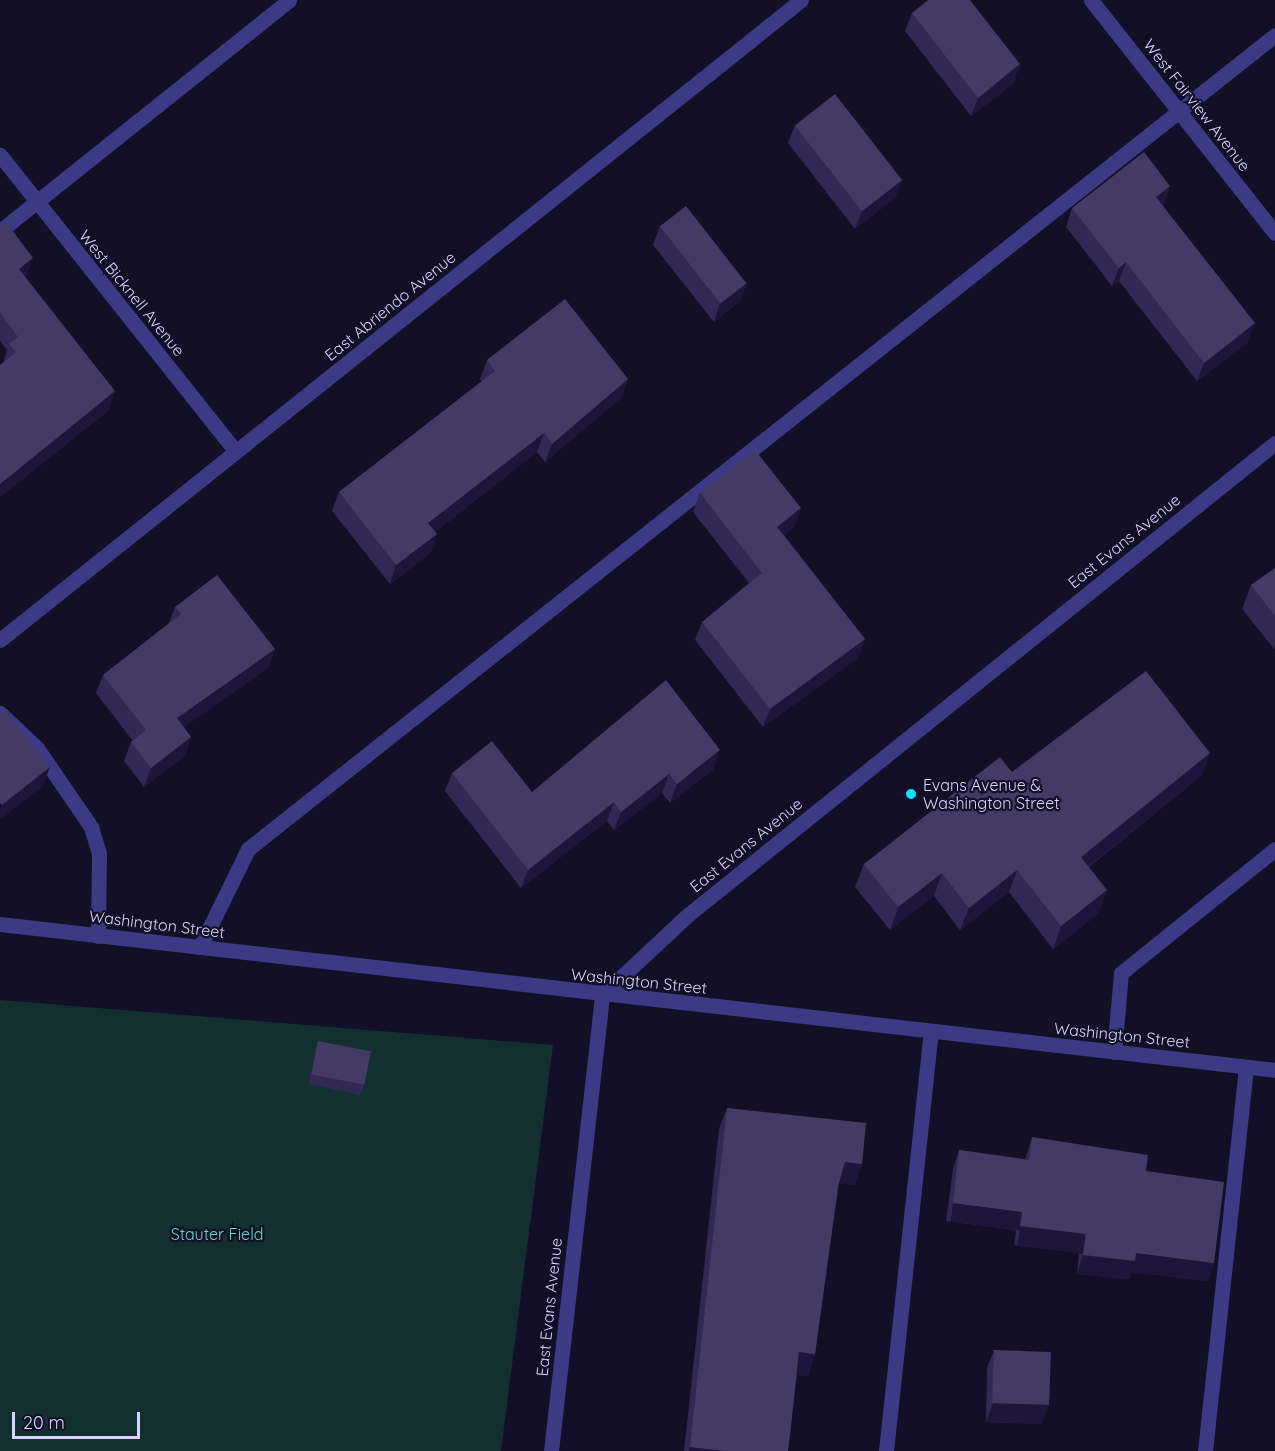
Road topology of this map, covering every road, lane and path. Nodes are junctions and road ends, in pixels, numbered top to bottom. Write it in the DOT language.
graph roads {
  1 [pos="289,0"];
  2 [pos="801,0"];
  3 [pos="1090,0"];
  4 [pos="1275,35"];
  5 [pos="1179,112"];
  6 [pos="0,155"];
  7 [pos="37,201"];
  8 [pos="0,231"];
  9 [pos="1275,233"];
  10 [pos="1275,443"];
  11 [pos="236,452"];
  12 [pos="0,640"];
  13 [pos="0,713"];
  14 [pos="1275,849"];
  15 [pos="0,924"];
  16 [pos="99,936"];
  17 [pos="200,947"];
  18 [pos="602,995"];
  19 [pos="931,1032"];
  20 [pos="1114,1052"];
  21 [pos="1246,1067"];
  22 [pos="1275,1070"];
  23 [pos="551,1451"];
  24 [pos="886,1451"];
  25 [pos="1205,1451"];
  1 -- 7 [label="street"];
  2 -- 11 [label="street, East Abriendo Avenue"];
  3 -- 5 [label="street, West Fairview Avenue"];
  4 -- 5 [label="street"];
  5 -- 9 [label="street, West Fairview Avenue"];
  5 -- 17 [label="street"];
  6 -- 7 [label="street, West Bicknell Avenue"];
  7 -- 8 [label="street"];
  7 -- 11 [label="street, West Bicknell Avenue"];
  10 -- 18 [label="street, East Evans Avenue"];
  11 -- 12 [label="street, East Abriendo Avenue"];
  13 -- 16 [label="street"];
  14 -- 20 [label="street"];
  15 -- 16 [label="street, Washington Street"];
  16 -- 17 [label="street, Washington Street"];
  17 -- 18 [label="street, Washington Street"];
  18 -- 19 [label="street, Washington Street"];
  18 -- 23 [label="street, East Evans Avenue"];
  19 -- 20 [label="street, Washington Street"];
  19 -- 24 [label="street"];
  20 -- 21 [label="street, Washington Street"];
  21 -- 22 [label="street, Washington Street"];
  21 -- 25 [label="street"];
}
